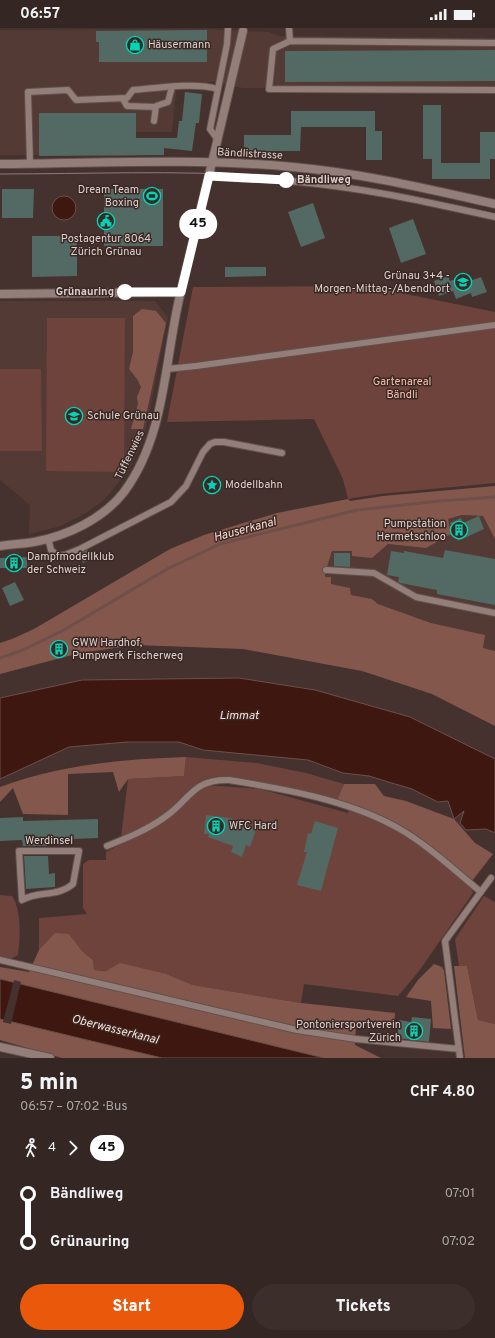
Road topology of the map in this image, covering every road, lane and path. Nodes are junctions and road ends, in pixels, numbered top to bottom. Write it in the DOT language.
graph roads {
  1 [pos="228,28"];
  2 [pos="289,28"];
  3 [pos="243,31"];
  4 [pos="290,41"];
  5 [pos="495,44"];
  6 [pos="172,87"];
  7 [pos="218,89"];
  8 [pos="495,90"];
  9 [pos="123,98"];
  10 [pos="156,107"];
  11 [pos="154,121"];
  12 [pos="218,140"];
  13 [pos="213,163"];
  14 [pos="0,164"];
  15 [pos="30,164"];
  16 [pos="209,176"];
  17 [pos="495,204"];
  18 [pos="495,216"];
  19 [pos="181,292"];
  20 [pos="0,294"];
  21 [pos="495,325"];
  22 [pos="167,369"];
  23 [pos="282,454"];
  24 [pos="48,538"];
  25 [pos="0,546"];
  26 [pos="326,570"];
  27 [pos="495,613"];
  28 [pos="107,846"];
  29 [pos="79,851"];
  30 [pos="491,878"];
  31 [pos="481,892"];
  32 [pos="0,960"];
  33 [pos="0,1047"];
  34 [pos="459,1049"];
  35 [pos="50,1058"];
  36 [pos="460,1058"];
  1 -- 7 [label="lane"];
  2 -- 4 [label="lane"];
  3 -- 12 [label="street"];
  4 -- 5 [label="lane"];
  4 -- 8 [label="lane"];
  6 -- 7 [label="lane"];
  6 -- 9 [label="lane"];
  6 -- 10 [label="lane"];
  7 -- 12 [label="lane"];
  9 -- 10 [label="lane"];
  9 -- 15 [label="lane"];
  10 -- 11 [label="lane"];
  12 -- 13 [label="street"];
  13 -- 15 [label="street, Bändlistrasse"];
  13 -- 16 [label="street"];
  13 -- 17 [label="street, Bändlistrasse"];
  14 -- 15 [label="street, Bändlistrasse"];
  16 -- 18 [label="lane"];
  16 -- 19 [label="street"];
  19 -- 20 [label="street"];
  19 -- 22 [label="street, Tüffenwies"];
  21 -- 22 [label="lane"];
  22 -- 24 [label="street, Tüffenwies"];
  23 -- 24 [label="lane"];
  24 -- 25 [label="street, Tüffenwies"];
  26 -- 27 [label="lane"];
  28 -- 31 [label="lane"];
  29 -- 29 [label="lane, Werdinsel"];
  30 -- 31 [label="lane"];
  31 -- 34 [label="lane"];
  32 -- 34 [label="lane"];
  33 -- 35 [label="street"];
  34 -- 36 [label="lane"];
}
